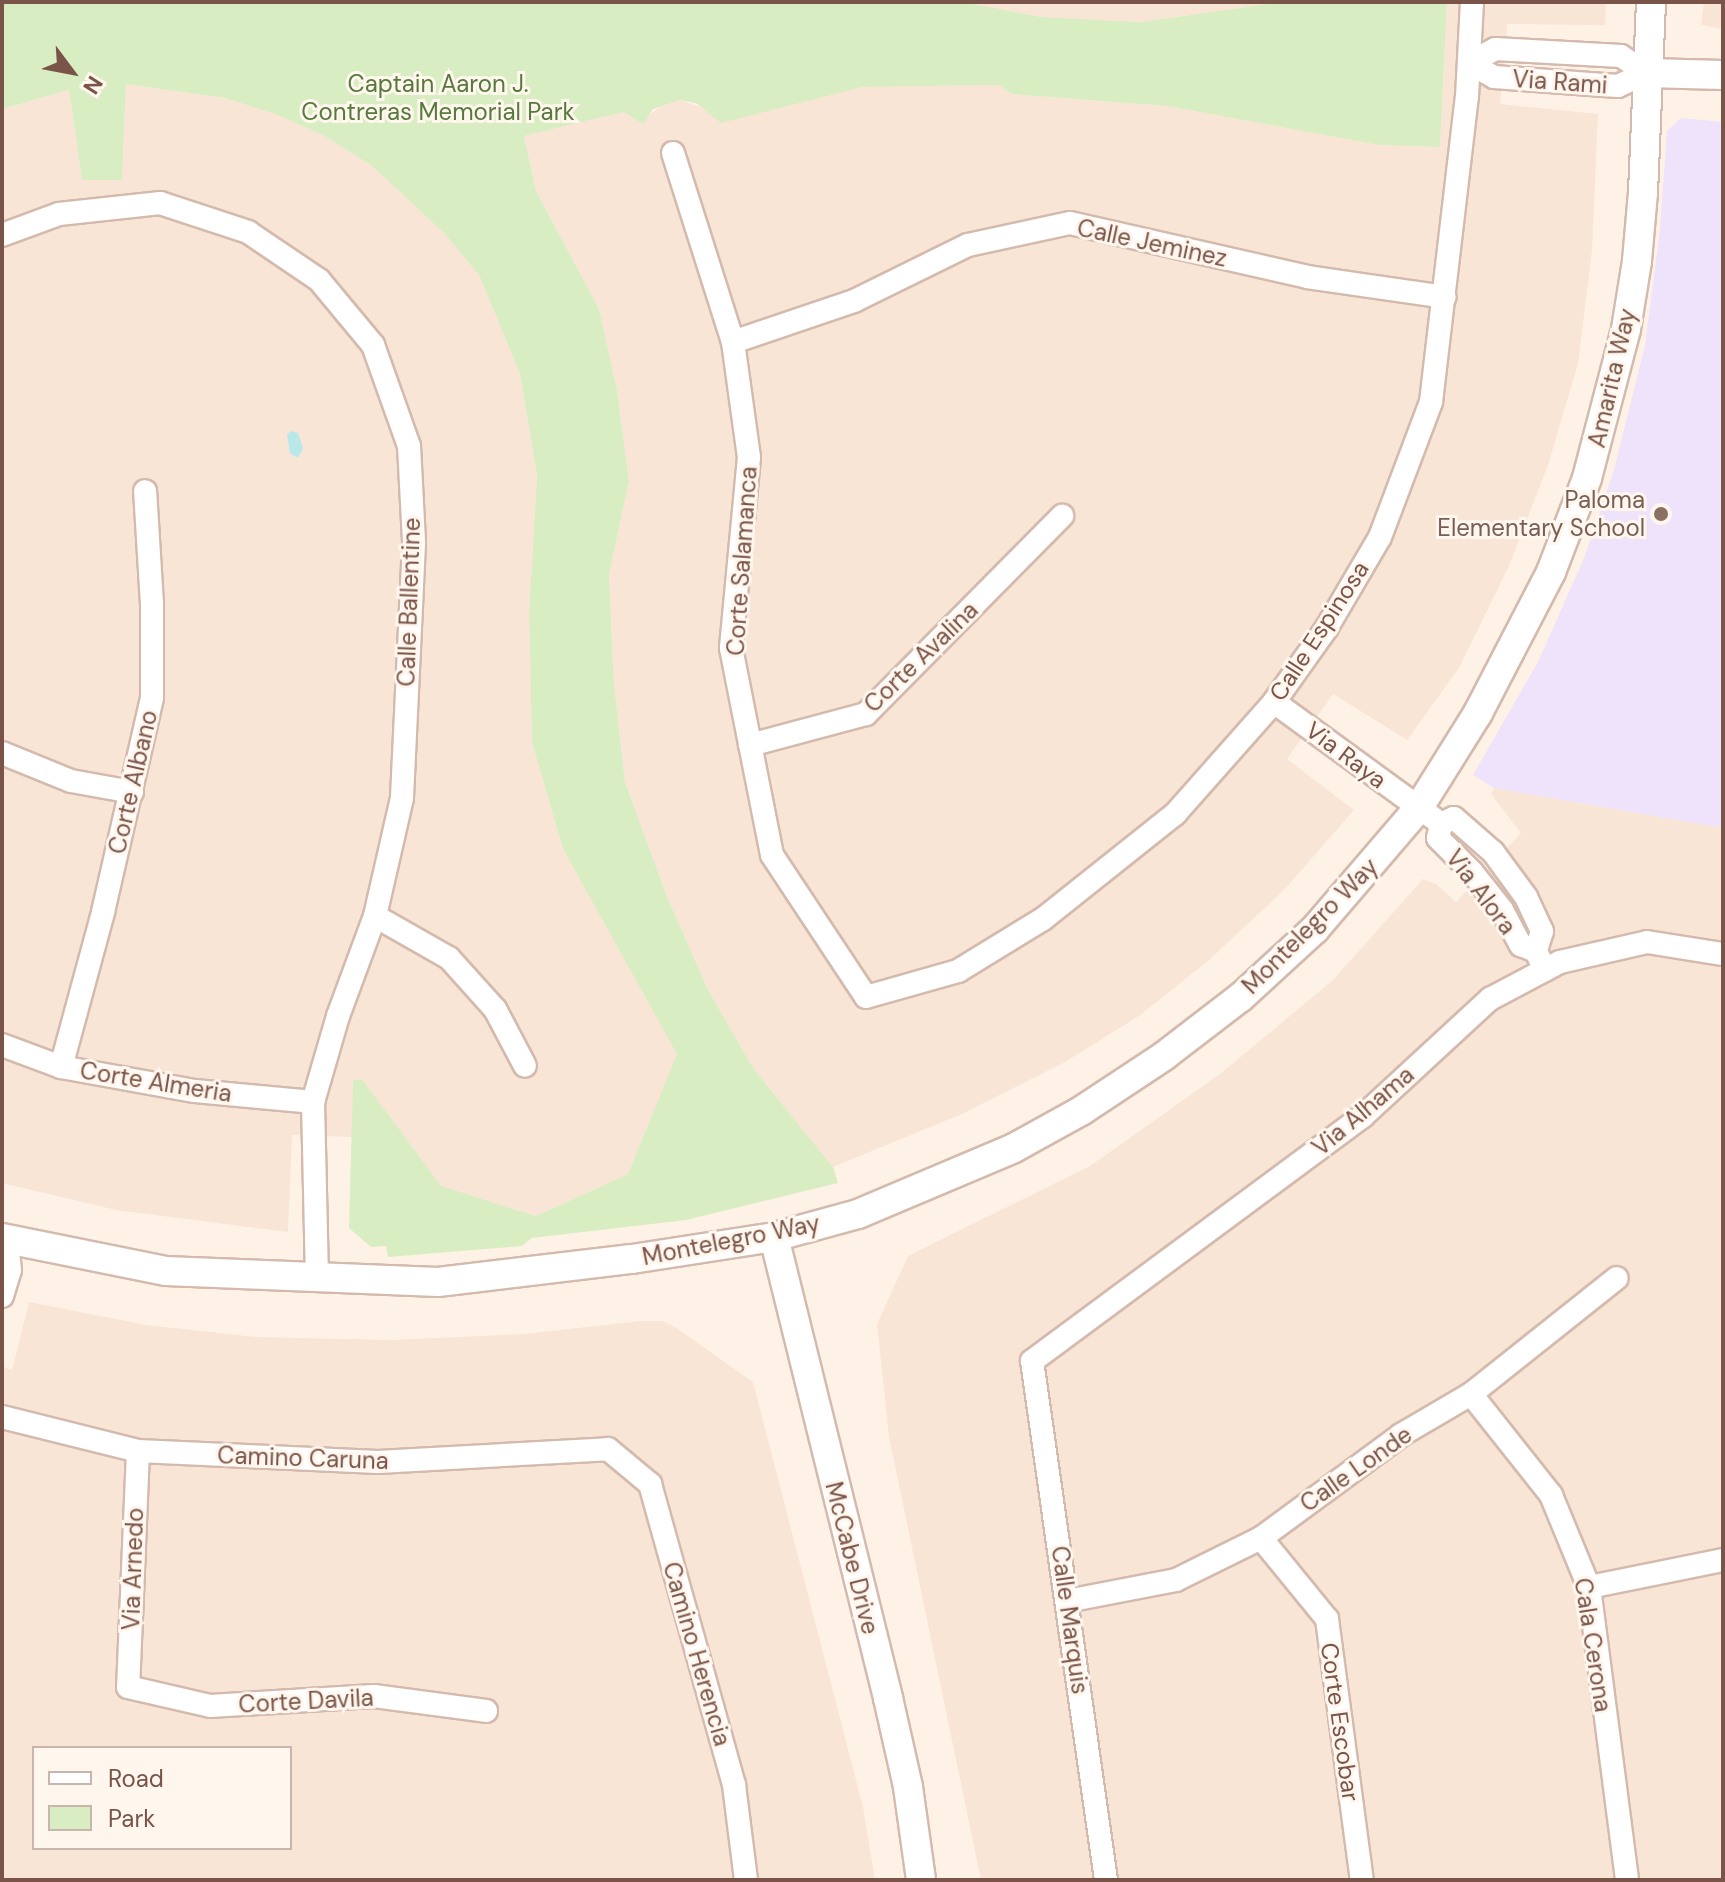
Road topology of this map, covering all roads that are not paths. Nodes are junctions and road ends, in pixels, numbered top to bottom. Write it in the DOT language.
graph roads {
  1 [pos="1472,2"];
  2 [pos="1651,2"];
  3 [pos="1469,63"];
  4 [pos="1646,73"];
  5 [pos="1723,75"];
  6 [pos="673,153"];
  7 [pos="2,235"];
  8 [pos="1445,297"];
  9 [pos="733,342"];
  10 [pos="145,491"];
  11 [pos="1062,516"];
  12 [pos="1274,702"];
  13 [pos="750,745"];
  14 [pos="2,753"];
  15 [pos="132,792"];
  16 [pos="1429,817"];
  17 [pos="375,916"];
  18 [pos="1723,954"];
  19 [pos="1540,961"];
  20 [pos="866,997"];
  21 [pos="2,1045"];
  22 [pos="525,1066"];
  23 [pos="61,1067"];
  24 [pos="313,1102"];
  25 [pos="774,1237"];
  26 [pos="4,1241"];
  27 [pos="317,1276"];
  28 [pos="1617,1278"];
  29 [pos="2,1296"];
  30 [pos="1032,1361"];
  31 [pos="1471,1394"];
  32 [pos="2,1417"];
  33 [pos="608,1449"];
  34 [pos="138,1451"];
  35 [pos="1261,1538"];
  36 [pos="1723,1560"];
  37 [pos="1589,1587"];
  38 [pos="1067,1601"];
  39 [pos="128,1687"];
  40 [pos="486,1711"];
  41 [pos="746,1880"];
  42 [pos="921,1880"];
  43 [pos="1106,1880"];
  44 [pos="1362,1880"];
  45 [pos="1627,1880"];
  1 -- 3 [label="street, Calle Espinosa"];
  2 -- 4 [label="street, Amarita Way"];
  3 -- 4 [label="street, Via Rami"];
  3 -- 8 [label="street, Calle Espinosa"];
  4 -- 5 [label="street, Via Rami"];
  4 -- 16 [label="street, Amarita Way"];
  6 -- 9 [label="street, Corte Salamanca"];
  7 -- 17 [label="street, Calle Ballentine"];
  8 -- 9 [label="street, Calle Jeminez"];
  8 -- 12 [label="street, Calle Espinosa"];
  9 -- 13 [label="street, Corte Salamanca"];
  10 -- 15 [label="street, Corte Albano"];
  11 -- 13 [label="street, Corte Avalina"];
  12 -- 16 [label="street, Via Raya"];
  12 -- 20 [label="street, Calle Espinosa"];
  13 -- 20 [label="street, Corte Salamanca"];
  14 -- 15 [label="street"];
  15 -- 23 [label="street, Corte Albano"];
  16 -- 19 [label="street, Via Alora"];
  16 -- 25 [label="street, Montelegro Way"];
  17 -- 22 [label="street"];
  17 -- 24 [label="street, Calle Ballentine"];
  18 -- 19 [label="street, Via Alhama"];
  19 -- 30 [label="street, Via Alhama"];
  21 -- 23 [label="street, Corte Almeria"];
  23 -- 24 [label="street, Corte Almeria"];
  24 -- 27 [label="street, Calle Ballentine"];
  25 -- 27 [label="street, Montelegro Way"];
  25 -- 42 [label="street, McCabe Drive"];
  26 -- 27 [label="street, Montelegro Way"];
  26 -- 29 [label="street"];
  28 -- 31 [label="street, Calle Londe"];
  30 -- 38 [label="street, Calle Marquis"];
  31 -- 35 [label="street, Calle Londe"];
  31 -- 37 [label="street, Cala Cerona"];
  32 -- 34 [label="street, Camino Caruna"];
  33 -- 34 [label="street, Camino Caruna"];
  33 -- 41 [label="street, Camino Herencia"];
  34 -- 39 [label="street, Via Arnedo"];
  35 -- 38 [label="street, Calle Londe"];
  35 -- 44 [label="street, Corte Escobar"];
  36 -- 37 [label="street"];
  37 -- 45 [label="street, Cala Cerona"];
  38 -- 43 [label="street, Calle Marquis"];
  39 -- 40 [label="street, Corte Davila"];
}
